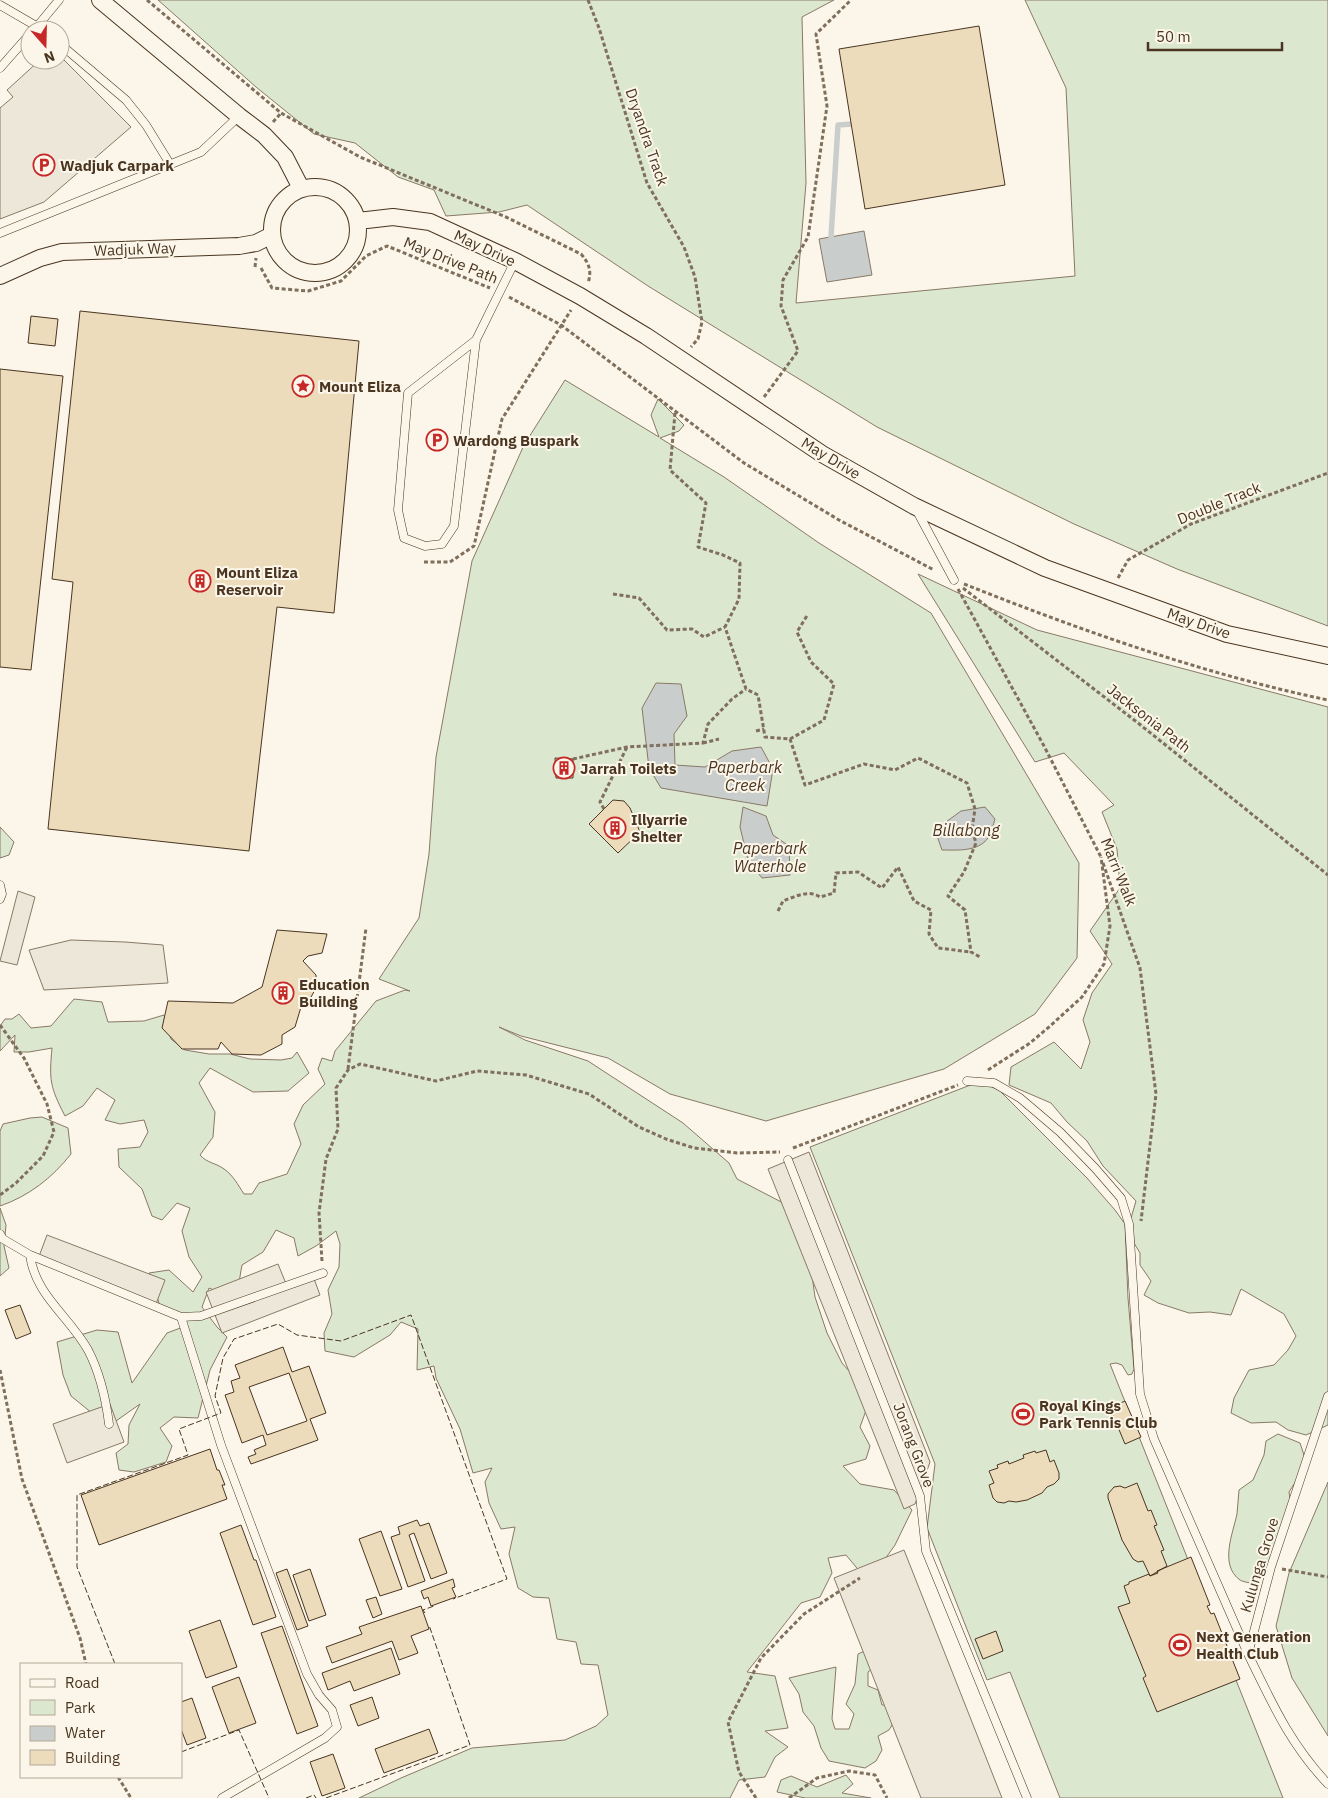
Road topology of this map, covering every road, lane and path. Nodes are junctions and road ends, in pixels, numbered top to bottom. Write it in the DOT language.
graph roads {
  1 [pos="59,0"];
  2 [pos="100,0"];
  3 [pos="147,0"];
  4 [pos="588,0"];
  5 [pos="851,0"];
  6 [pos="0,4"];
  7 [pos="24,20"];
  8 [pos="45,20"];
  9 [pos="20,45"];
  10 [pos="70,52"];
  11 [pos="0,68"];
  12 [pos="239,116"];
  13 [pos="170,164"];
  14 [pos="301,188"];
  15 [pos="358,221"];
  16 [pos="0,233"];
  17 [pos="272,235"];
  18 [pos="515,262"];
  19 [pos="260,268"];
  20 [pos="0,276"];
  21 [pos="499,292"];
  22 [pos="580,296"];
  23 [pos="561,325"];
  24 [pos="476,340"];
  25 [pos="680,358"];
  26 [pos="755,409"];
  27 [pos="675,412"];
  28 [pos="1328,473"];
  29 [pos="914,506"];
  30 [pos="424,562"];
  31 [pos="954,580"];
  32 [pos="1111,592"];
  33 [pos="613,594"];
  34 [pos="808,614"];
  35 [pos="725,627"];
  36 [pos="1328,656"];
  37 [pos="746,689"];
  38 [pos="764,729"];
  39 [pos="756,731"];
  40 [pos="719,739"];
  41 [pos="790,739"];
  42 [pos="703,743"];
  43 [pos="627,747"];
  44 [pos="573,758"];
  45 [pos="604,808"];
  46 [pos="1101,857"];
  47 [pos="1328,875"];
  48 [pos="0,885"];
  49 [pos="0,899"];
  50 [pos="778,911"];
  51 [pos="366,928"];
  52 [pos="971,952"];
  53 [pos="980,957"];
  54 [pos="0,1025"];
  55 [pos="348,1070"];
  56 [pos="967,1081"];
  57 [pos="788,1160"];
  58 [pos="0,1195"];
  59 [pos="1140,1228"];
  60 [pos="0,1234"];
  61 [pos="30,1255"];
  62 [pos="323,1273"];
  63 [pos="181,1317"];
  64 [pos="0,1370"];
  65 [pos="1328,1396"];
  66 [pos="109,1424"];
  67 [pos="1271,1567"];
  68 [pos="1328,1577"];
  69 [pos="860,1578"];
  70 [pos="1248,1654"];
  71 [pos="86,1663"];
  72 [pos="119,1778"];
  73 [pos="1328,1784"];
  74 [pos="131,1798"];
  75 [pos="222,1798"];
  76 [pos="756,1798"];
  77 [pos="789,1798"];
  78 [pos="887,1798"];
  79 [pos="1028,1798"];
  1 -- 8 [label="lane"];
  2 -- 12 [label="street"];
  3 -- 22 [label="path"];
  4 -- 25 [label="path, Dryandra Track"];
  5 -- 26 [label="path"];
  6 -- 7 [label="lane"];
  9 -- 11 [label="lane"];
  10 -- 13 [label="lane"];
  12 -- 13 [label="lane"];
  12 -- 14 [label="street"];
  13 -- 16 [label="lane"];
  14 -- 15 [label="street"];
  14 -- 17 [label="street"];
  15 -- 17 [label="street"];
  15 -- 18 [label="street, May Drive"];
  17 -- 20 [label="street, Wadjuk Way"];
  18 -- 21 [label="lane"];
  18 -- 22 [label="street, May Drive"];
  19 -- 21 [label="path, May Drive Path"];
  21 -- 23 [label="path, May Drive Path"];
  21 -- 24 [label="lane"];
  22 -- 23 [label="path"];
  22 -- 25 [label="street, May Drive"];
  23 -- 30 [label="path"];
  24 -- 24 [label="lane"];
  25 -- 26 [label="street, May Drive"];
  26 -- 29 [label="street, May Drive"];
  27 -- 35 [label="path"];
  28 -- 32 [label="path, Double Track"];
  29 -- 31 [label="lane"];
  29 -- 32 [label="street, May Drive"];
  31 -- 46 [label="path, Marri Walk"];
  31 -- 47 [label="path, Jacksonia Path"];
  32 -- 36 [label="street, May Drive"];
  33 -- 35 [label="path"];
  34 -- 41 [label="path"];
  35 -- 37 [label="path"];
  37 -- 38 [label="path"];
  37 -- 42 [label="path"];
  38 -- 39 [label="path"];
  38 -- 41 [label="path"];
  40 -- 42 [label="path"];
  41 -- 52 [label="path"];
  42 -- 43 [label="path"];
  43 -- 44 [label="path"];
  43 -- 45 [label="path"];
  46 -- 56 [label="path"];
  46 -- 59 [label="path, Marri Walk"];
  48 -- 49 [label="lane"];
  50 -- 52 [label="path"];
  51 -- 55 [label="path"];
  52 -- 53 [label="path"];
  54 -- 58 [label="path"];
  55 -- 56 [label="path"];
  55 -- 62 [label="path"];
  56 -- 70 [label="lane"];
  57 -- 79 [label="lane, Jorang Grove"];
  60 -- 61 [label="lane"];
  61 -- 63 [label="lane"];
  61 -- 66 [label="lane"];
  62 -- 63 [label="lane"];
  63 -- 75 [label="lane"];
  64 -- 71 [label="path"];
  65 -- 67 [label="lane, Kulunga Grove"];
  67 -- 68 [label="path"];
  67 -- 70 [label="lane, Kulunga Grove"];
  69 -- 76 [label="path"];
  70 -- 73 [label="lane"];
  72 -- 74 [label="path"];
  77 -- 78 [label="path"];
}
